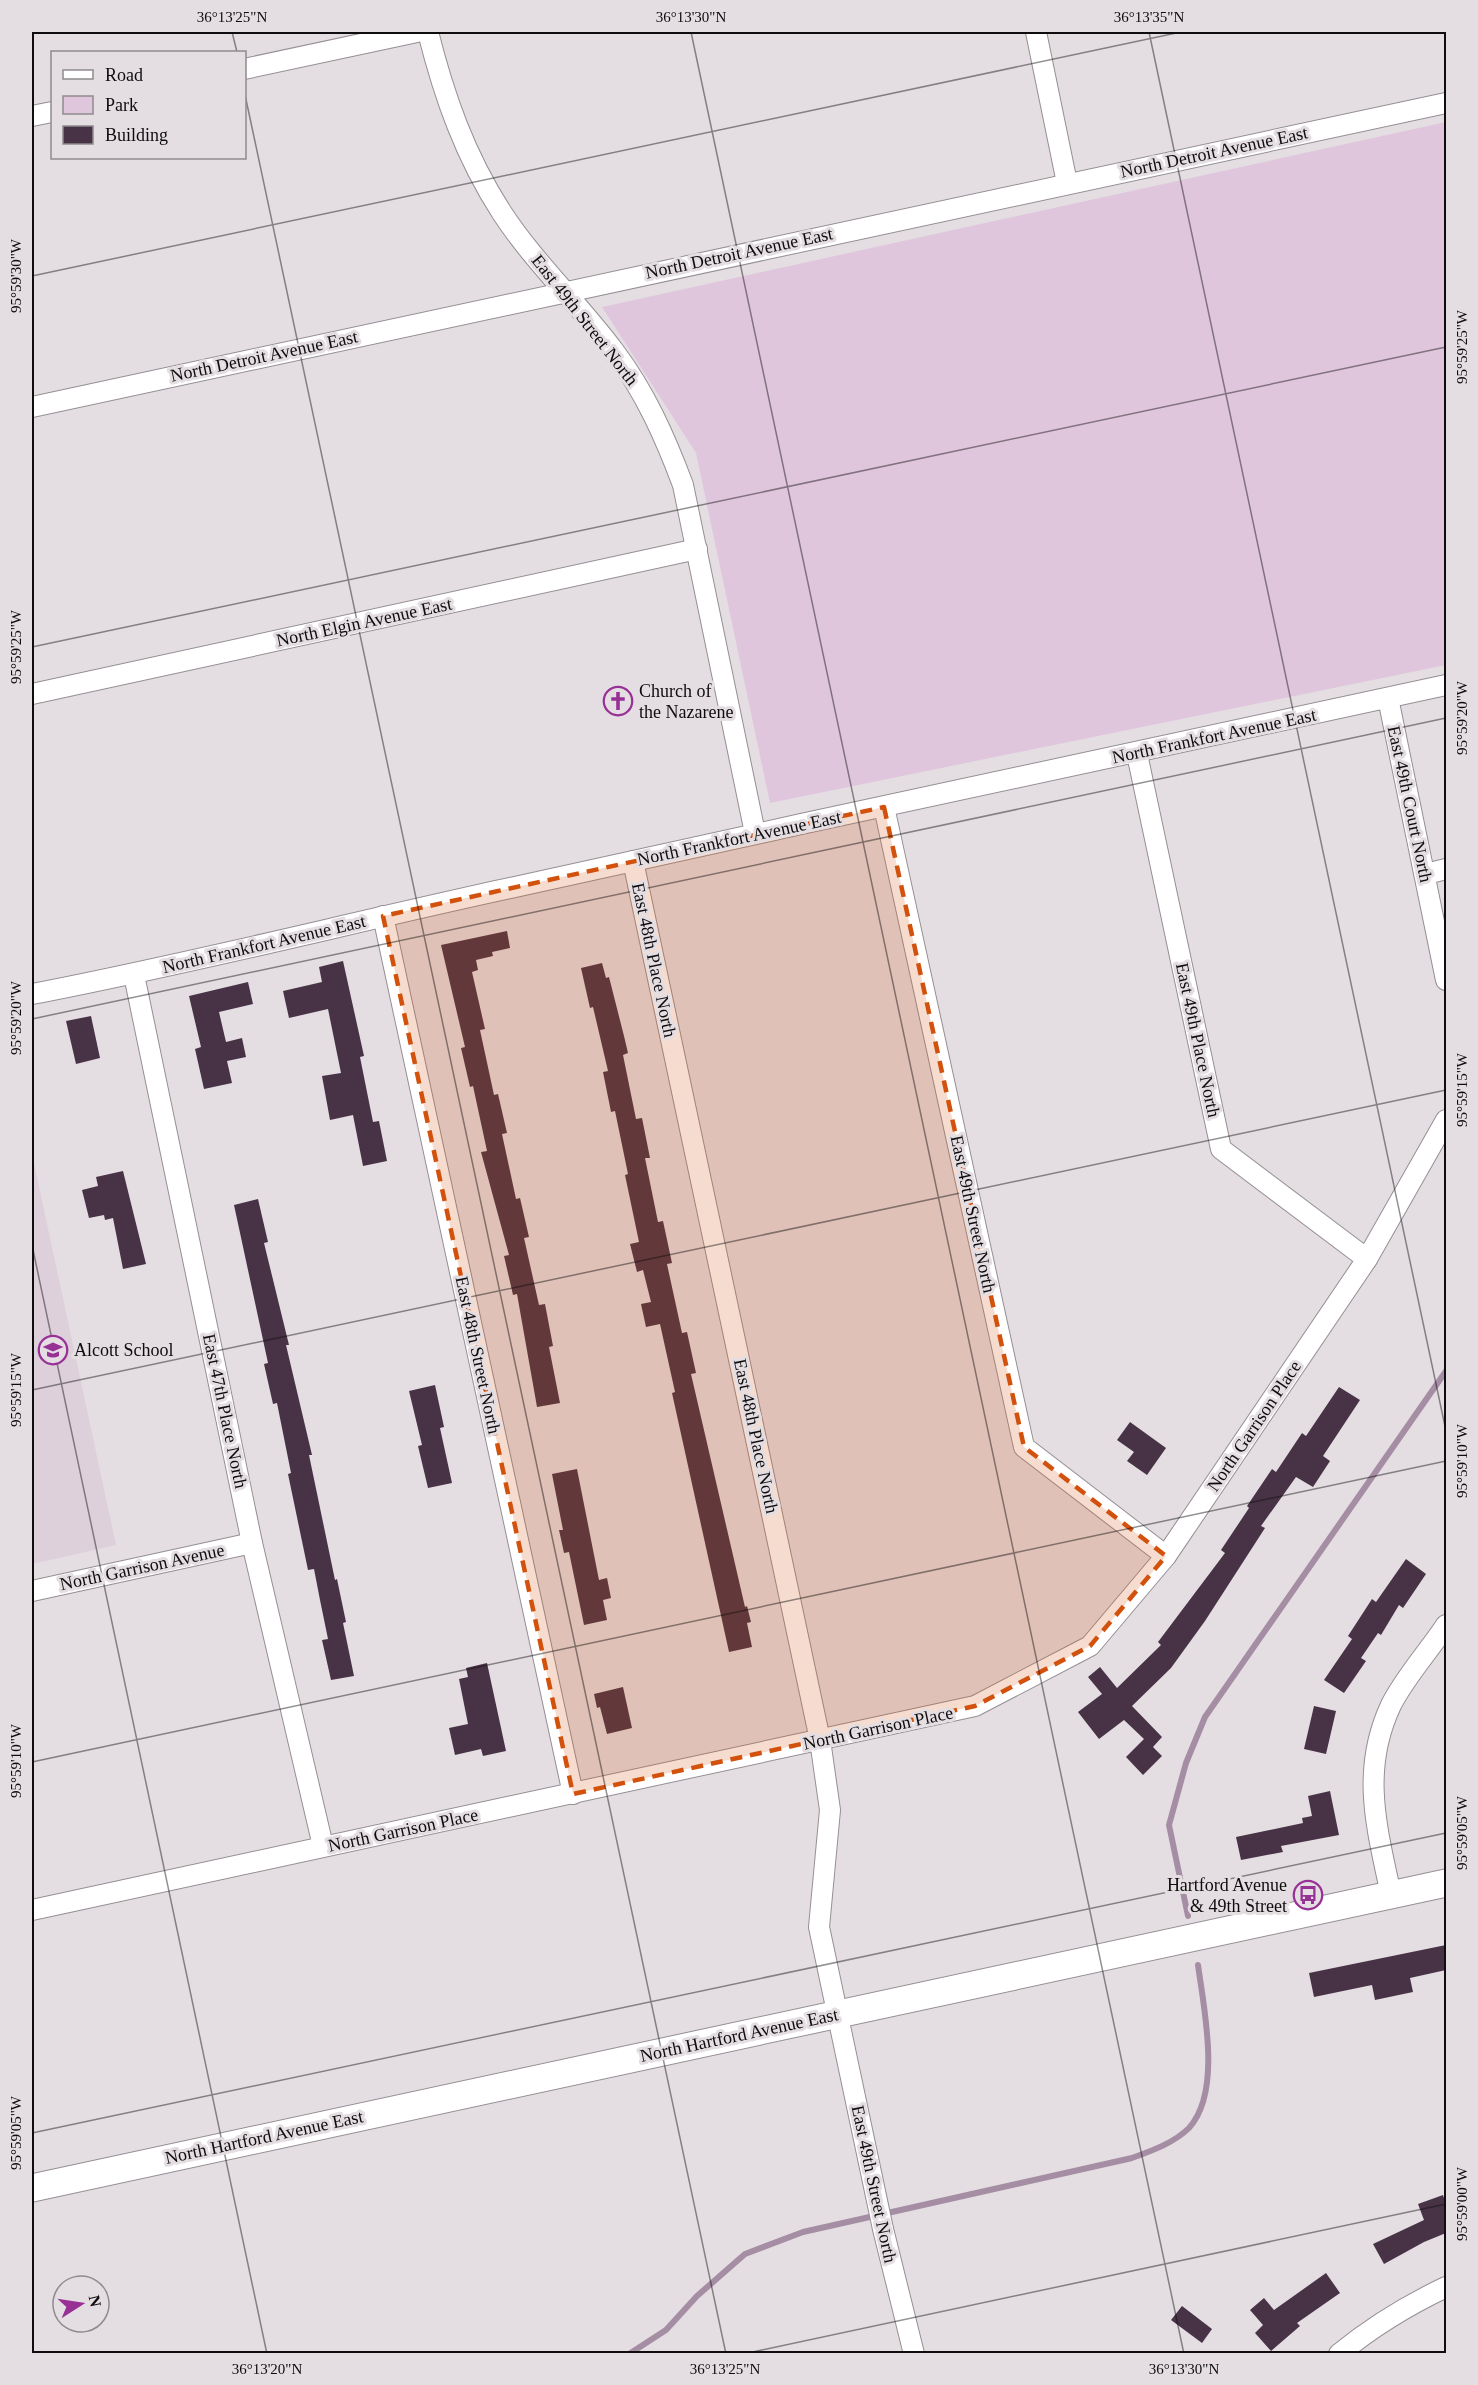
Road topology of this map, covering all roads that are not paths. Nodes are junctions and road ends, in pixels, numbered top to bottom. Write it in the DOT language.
graph roads {
  1 [pos="417,32"];
  2 [pos="428,32"];
  3 [pos="1036,32"];
  4 [pos="246,69"];
  5 [pos="1446,103"];
  6 [pos="51,112"];
  7 [pos="32,116"];
  8 [pos="1067,183"];
  9 [pos="564,290"];
  10 [pos="32,406"];
  11 [pos="697,549"];
  12 [pos="1446,685"];
  13 [pos="32,694"];
  14 [pos="1388,698"];
  15 [pos="1137,754"];
  16 [pos="884,807"];
  17 [pos="755,833"];
  18 [pos="633,861"];
  19 [pos="1446,869"];
  20 [pos="1426,874"];
  21 [pos="383,916"];
  22 [pos="134,975"];
  23 [pos="1446,980"];
  24 [pos="32,994"];
  25 [pos="1446,1120"];
  26 [pos="1366,1259"];
  27 [pos="252,1543"];
  28 [pos="1166,1556"];
  29 [pos="32,1591"];
  30 [pos="1446,1625"];
  31 [pos="820,1740"];
  32 [pos="573,1794"];
  33 [pos="323,1846"];
  34 [pos="1446,1883"];
  35 [pos="1391,1895"];
  36 [pos="32,1910"];
  37 [pos="838,2013"];
  38 [pos="32,2188"];
  39 [pos="1446,2287"];
  40 [pos="914,2354"];
  41 [pos="1339,2354"];
  1 -- 4 [label="street"];
  2 -- 9 [label="street, East 49th Street North"];
  3 -- 8 [label="street"];
  5 -- 8 [label="street, North Detroit Avenue East"];
  6 -- 7 [label="street"];
  8 -- 9 [label="street, North Detroit Avenue East"];
  9 -- 10 [label="street, North Detroit Avenue East"];
  9 -- 11 [label="street, East 49th Street North"];
  11 -- 13 [label="street, North Elgin Avenue East"];
  11 -- 17 [label="street, East 49th Street North"];
  12 -- 14 [label="street, North Frankfort Avenue East"];
  14 -- 15 [label="street, North Frankfort Avenue East"];
  14 -- 20 [label="street, East 49th Court North"];
  15 -- 16 [label="street, North Frankfort Avenue East"];
  15 -- 26 [label="street, East 49th Place North"];
  16 -- 17 [label="street, North Frankfort Avenue East"];
  16 -- 28 [label="street, East 49th Street North"];
  17 -- 18 [label="street, North Frankfort Avenue East"];
  18 -- 21 [label="street, North Frankfort Avenue East"];
  18 -- 31 [label="street, East 48th Place North"];
  19 -- 20 [label="street"];
  20 -- 23 [label="street, East 49th Court North"];
  21 -- 22 [label="street, North Frankfort Avenue East"];
  21 -- 32 [label="street, East 48th Street North"];
  22 -- 24 [label="street, North Frankfort Avenue East"];
  22 -- 27 [label="street, East 47th Place North"];
  25 -- 26 [label="street, North Garrison Place"];
  26 -- 28 [label="street, North Garrison Place"];
  27 -- 29 [label="street, North Garrison Avenue"];
  27 -- 33 [label="street, East 47th Place North"];
  28 -- 31 [label="street, North Garrison Place"];
  30 -- 35 [label="street"];
  31 -- 32 [label="street, North Garrison Place"];
  31 -- 37 [label="street, East 48th Place North"];
  32 -- 33 [label="street, North Garrison Place"];
  33 -- 36 [label="street, North Garrison Place"];
  34 -- 35 [label="street, North Hartford Avenue East"];
  35 -- 37 [label="street, North Hartford Avenue East"];
  37 -- 38 [label="street, North Hartford Avenue East"];
  37 -- 40 [label="street, East 49th Street North"];
  39 -- 41 [label="street"];
}
